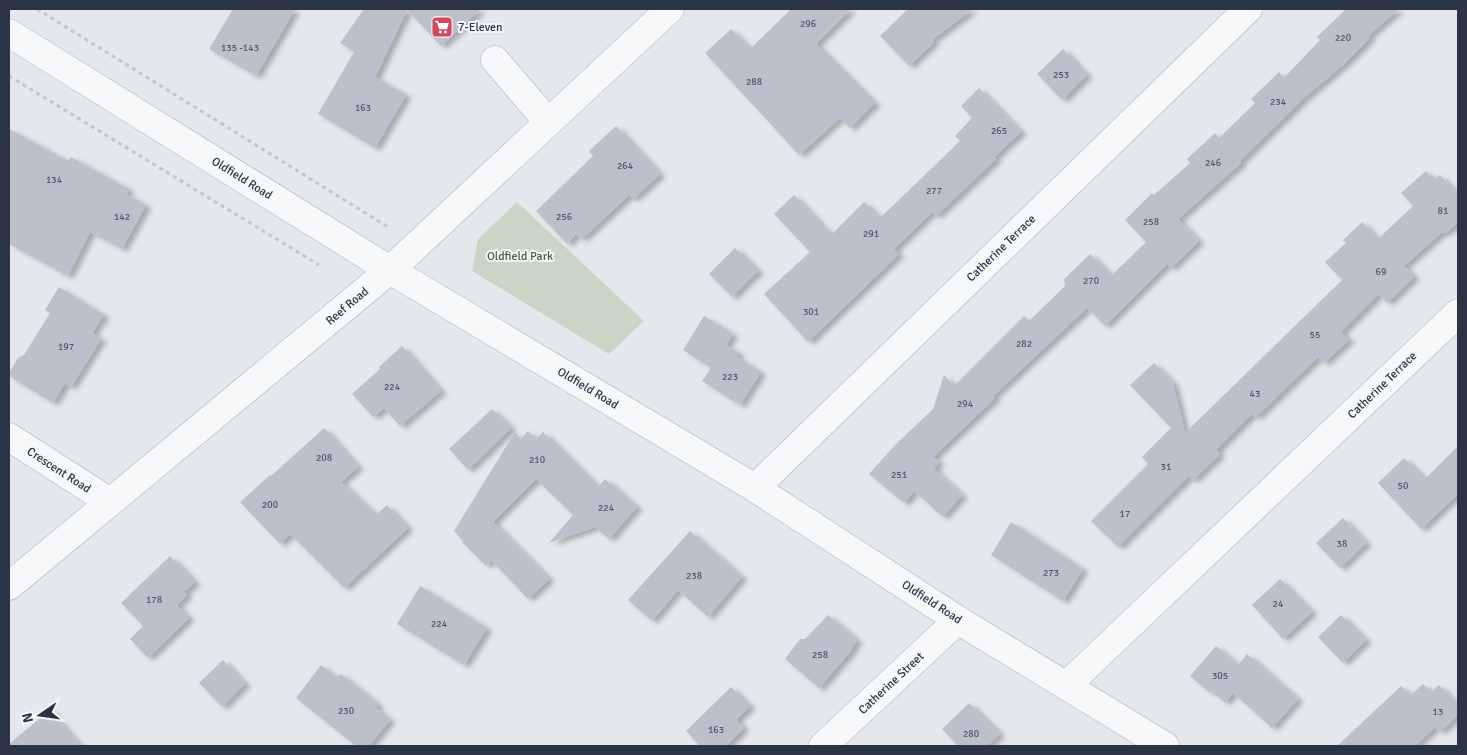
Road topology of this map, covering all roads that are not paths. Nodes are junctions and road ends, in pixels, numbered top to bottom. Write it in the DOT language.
graph roads {
  1 [pos="670,9"];
  2 [pos="1248,9"];
  3 [pos="9,34"];
  4 [pos="495,60"];
  5 [pos="548,122"];
  6 [pos="390,270"];
  7 [pos="1458,313"];
  8 [pos="9,437"];
  9 [pos="755,488"];
  10 [pos="110,502"];
  11 [pos="9,586"];
  12 [pos="958,620"];
  13 [pos="1067,685"];
  14 [pos="823,746"];
  15 [pos="1165,746"];
  1 -- 5 [label="street, Reef Road"];
  2 -- 9 [label="street, Catherine Terrace"];
  3 -- 6 [label="street, Oldfield Road"];
  4 -- 5 [label="street"];
  5 -- 6 [label="street, Reef Road"];
  6 -- 9 [label="street, Oldfield Road"];
  6 -- 10 [label="street, Reef Road"];
  7 -- 13 [label="street, Catherine Terrace"];
  8 -- 10 [label="street, Crescent Road"];
  9 -- 12 [label="street, Oldfield Road"];
  10 -- 11 [label="street, Reef Road"];
  12 -- 13 [label="street, Oldfield Road"];
  12 -- 14 [label="street, Catherine Street"];
  13 -- 15 [label="street, Oldfield Road"];
}
